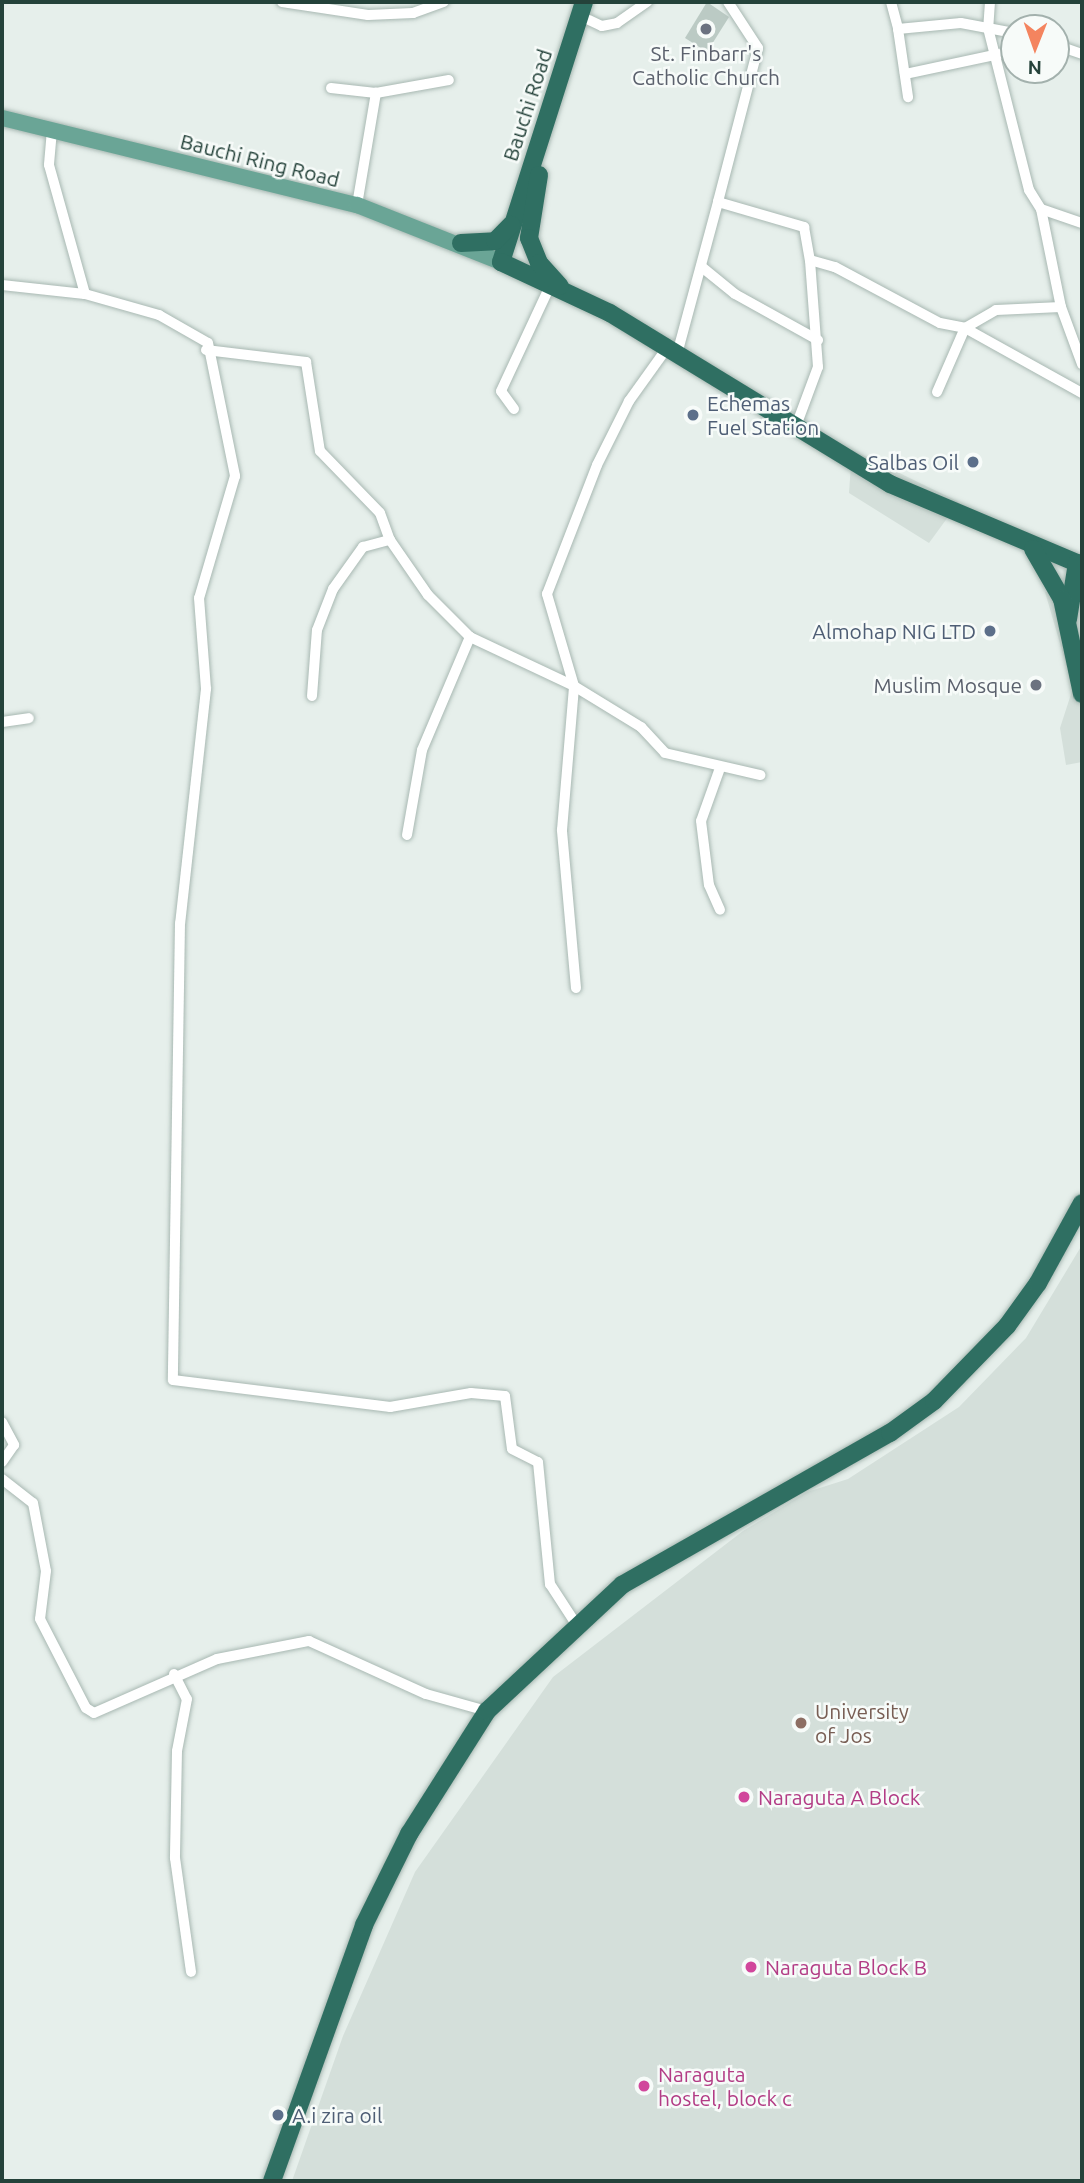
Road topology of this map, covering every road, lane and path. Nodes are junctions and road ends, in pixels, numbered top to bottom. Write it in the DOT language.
graph roads {
  1 [pos="282,2"];
  2 [pos="444,2"];
  3 [pos="584,2"];
  4 [pos="594,2"];
  5 [pos="647,2"];
  6 [pos="728,2"];
  7 [pos="891,2"];
  8 [pos="990,2"];
  9 [pos="589,20"];
  10 [pos="988,28"];
  11 [pos="898,29"];
  12 [pos="1000,30"];
  13 [pos="999,54"];
  14 [pos="905,74"];
  15 [pos="449,80"];
  16 [pos="331,88"];
  17 [pos="376,93"];
  18 [pos="908,97"];
  19 [pos="2,118"];
  20 [pos="52,130"];
  21 [pos="718,202"];
  22 [pos="357,205"];
  23 [pos="1041,208"];
  24 [pos="513,222"];
  25 [pos="1082,223"];
  26 [pos="461,243"];
  27 [pos="810,260"];
  28 [pos="501,262"];
  29 [pos="702,268"];
  30 [pos="2,285"];
  31 [pos="550,286"];
  32 [pos="85,294"];
  33 [pos="569,295"];
  34 [pos="1061,307"];
  35 [pos="965,328"];
  36 [pos="818,340"];
  37 [pos="206,349"];
  38 [pos="672,351"];
  39 [pos="1082,364"];
  40 [pos="937,392"];
  41 [pos="1082,393"];
  42 [pos="514,409"];
  43 [pos="796,426"];
  44 [pos="390,540"];
  45 [pos="1033,549"];
  46 [pos="1082,594"];
  47 [pos="1067,609"];
  48 [pos="470,636"];
  49 [pos="575,686"];
  50 [pos="1082,694"];
  51 [pos="312,696"];
  52 [pos="29,718"];
  53 [pos="2,722"];
  54 [pos="720,768"];
  55 [pos="760,775"];
  56 [pos="407,835"];
  57 [pos="720,910"];
  58 [pos="576,988"];
  59 [pos="1082,1203"];
  60 [pos="2,1422"];
  61 [pos="2,1462"];
  62 [pos="2,1479"];
  63 [pos="576,1624"];
  64 [pos="174,1674"];
  65 [pos="487,1711"];
  66 [pos="191,1972"];
  67 [pos="272,2181"];
  1 -- 2 [label="street"];
  3 -- 24 [label="highway, Bauchi Road"];
  4 -- 9 [label="highway, Bauchi Road"];
  5 -- 9 [label="street"];
  6 -- 21 [label="street"];
  7 -- 11 [label="street"];
  8 -- 10 [label="street"];
  9 -- 33 [label="highway, Bauchi Road"];
  10 -- 11 [label="street"];
  10 -- 12 [label="street"];
  10 -- 13 [label="street"];
  11 -- 14 [label="street"];
  13 -- 14 [label="street"];
  13 -- 23 [label="street"];
  14 -- 18 [label="street"];
  15 -- 17 [label="street"];
  16 -- 17 [label="street"];
  17 -- 22 [label="street"];
  19 -- 20 [label="main road, Bauchi Ring Road"];
  20 -- 22 [label="main road, Bauchi Ring Road"];
  20 -- 32 [label="street"];
  21 -- 27 [label="street"];
  21 -- 29 [label="street"];
  22 -- 26 [label="main road, Bauchi Ring Road"];
  23 -- 25 [label="street"];
  23 -- 34 [label="street"];
  24 -- 26 [label="highway"];
  24 -- 28 [label="highway, Bauchi Road"];
  26 -- 28 [label="main road, Bauchi Ring Road"];
  27 -- 35 [label="street"];
  27 -- 36 [label="street"];
  28 -- 31 [label="highway"];
  29 -- 36 [label="street"];
  29 -- 38 [label="street"];
  30 -- 32 [label="street"];
  31 -- 33 [label="highway"];
  31 -- 42 [label="street"];
  32 -- 37 [label="street"];
  33 -- 38 [label="highway"];
  34 -- 35 [label="street"];
  34 -- 39 [label="street"];
  35 -- 40 [label="street"];
  35 -- 41 [label="street"];
  36 -- 43 [label="street"];
  37 -- 44 [label="street"];
  37 -- 63 [label="street"];
  38 -- 43 [label="highway"];
  38 -- 49 [label="street"];
  43 -- 45 [label="highway"];
  44 -- 48 [label="street"];
  44 -- 51 [label="street"];
  45 -- 47 [label="highway"];
  45 -- 47 [label="highway"];
  46 -- 47 [label="highway"];
  47 -- 50 [label="highway"];
  48 -- 49 [label="street"];
  48 -- 56 [label="street"];
  49 -- 54 [label="street"];
  49 -- 58 [label="street"];
  52 -- 53 [label="street"];
  54 -- 55 [label="street"];
  54 -- 57 [label="street"];
  59 -- 63 [label="highway"];
  60 -- 61 [label="street"];
  62 -- 64 [label="street"];
  63 -- 65 [label="highway"];
  64 -- 65 [label="street"];
  64 -- 66 [label="street"];
  65 -- 67 [label="highway"];
}
